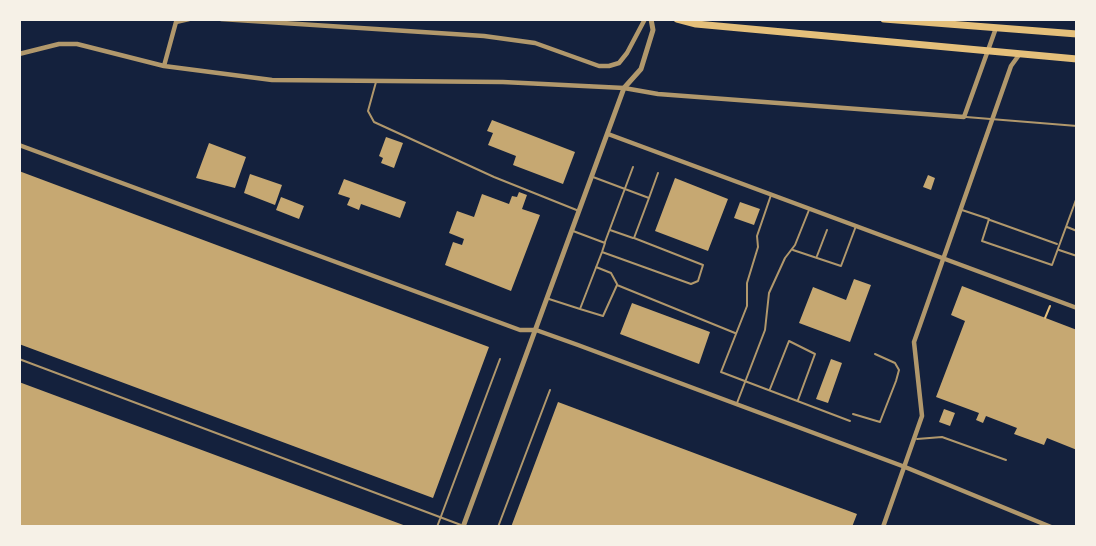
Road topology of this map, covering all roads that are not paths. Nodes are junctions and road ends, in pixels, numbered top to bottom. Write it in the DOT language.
graph roads {
  1 [pos="189,19"];
  2 [pos="221,19"];
  3 [pos="645,19"];
  4 [pos="651,19"];
  5 [pos="677,19"];
  6 [pos="884,19"];
  7 [pos="996,28"];
  8 [pos="1077,34"];
  9 [pos="988,52"];
  10 [pos="19,54"];
  11 [pos="1018,55"];
  12 [pos="1077,59"];
  13 [pos="164,66"];
  14 [pos="376,81"];
  15 [pos="624,88"];
  16 [pos="964,117"];
  17 [pos="995,120"];
  18 [pos="1077,126"];
  19 [pos="608,134"];
  20 [pos="19,145"];
  21 [pos="633,167"];
  22 [pos="658,173"];
  23 [pos="592,177"];
  24 [pos="625,189"];
  25 [pos="771,195"];
  26 [pos="1077,197"];
  27 [pos="649,198"];
  28 [pos="1075,207"];
  29 [pos="961,208"];
  30 [pos="809,209"];
  31 [pos="580,211"];
  32 [pos="989,219"];
  33 [pos="856,226"];
  34 [pos="1066,227"];
  35 [pos="610,230"];
  36 [pos="827,230"];
  37 [pos="572,231"];
  38 [pos="1077,231"];
  39 [pos="634,239"];
  40 [pos="605,243"];
  41 [pos="1059,245"];
  42 [pos="792,249"];
  43 [pos="1058,249"];
  44 [pos="602,252"];
  45 [pos="1077,256"];
  46 [pos="816,257"];
  47 [pos="943,258"];
  48 [pos="596,267"];
  49 [pos="617,285"];
  50 [pos="548,298"];
  51 [pos="1077,308"];
  52 [pos="580,309"];
  53 [pos="536,330"];
  54 [pos="736,334"];
  55 [pos="875,354"];
  56 [pos="19,359"];
  57 [pos="500,359"];
  58 [pos="746,381"];
  59 [pos="550,390"];
  60 [pos="770,390"];
  61 [pos="798,401"];
  62 [pos="737,404"];
  63 [pos="853,414"];
  64 [pos="850,421"];
  65 [pos="916,439"];
  66 [pos="1006,460"];
  67 [pos="905,467"];
  68 [pos="440,517"];
  69 [pos="463,526"];
  70 [pos="436,527"];
  71 [pos="498,527"];
  72 [pos="883,527"];
  73 [pos="1051,527"];
  1 -- 13 [label="street"];
  2 -- 3 [label="street"];
  4 -- 15 [label="street"];
  5 -- 9 [label="main road"];
  6 -- 7 [label="main road"];
  7 -- 8 [label="main road"];
  7 -- 9 [label="street"];
  9 -- 11 [label="main road"];
  9 -- 16 [label="street"];
  10 -- 13 [label="street"];
  11 -- 12 [label="main road"];
  11 -- 17 [label="street"];
  13 -- 14 [label="street"];
  14 -- 15 [label="street"];
  14 -- 31 [label="lane"];
  15 -- 16 [label="street"];
  15 -- 19 [label="street"];
  16 -- 17 [label="lane"];
  17 -- 18 [label="lane"];
  17 -- 29 [label="street"];
  19 -- 23 [label="street"];
  19 -- 25 [label="street"];
  20 -- 53 [label="street"];
  21 -- 24 [label="lane"];
  22 -- 27 [label="lane"];
  23 -- 24 [label="lane"];
  23 -- 31 [label="street"];
  24 -- 27 [label="lane"];
  24 -- 35 [label="lane"];
  25 -- 30 [label="street"];
  25 -- 54 [label="lane"];
  26 -- 28 [label="lane"];
  27 -- 39 [label="lane"];
  28 -- 34 [label="lane"];
  29 -- 32 [label="lane"];
  29 -- 47 [label="street"];
  30 -- 33 [label="street"];
  30 -- 42 [label="lane"];
  31 -- 37 [label="street"];
  32 -- 41 [label="lane"];
  32 -- 43 [label="lane"];
  33 -- 46 [label="lane"];
  33 -- 47 [label="street"];
  34 -- 38 [label="lane"];
  34 -- 41 [label="lane"];
  35 -- 39 [label="lane"];
  35 -- 40 [label="lane"];
  36 -- 46 [label="lane"];
  37 -- 40 [label="lane"];
  37 -- 50 [label="street"];
  39 -- 44 [label="lane"];
  40 -- 44 [label="lane"];
  41 -- 43 [label="lane"];
  42 -- 46 [label="lane"];
  42 -- 58 [label="lane"];
  43 -- 45 [label="lane"];
  44 -- 48 [label="lane"];
  47 -- 51 [label="street"];
  47 -- 65 [label="street"];
  48 -- 49 [label="lane"];
  48 -- 52 [label="lane"];
  49 -- 52 [label="lane"];
  49 -- 54 [label="lane"];
  50 -- 52 [label="lane"];
  50 -- 53 [label="street"];
  53 -- 62 [label="street"];
  53 -- 69 [label="street"];
  54 -- 58 [label="lane"];
  55 -- 63 [label="lane"];
  56 -- 68 [label="lane"];
  57 -- 68 [label="lane"];
  58 -- 60 [label="lane"];
  58 -- 62 [label="lane"];
  59 -- 71 [label="lane"];
  60 -- 61 [label="lane"];
  60 -- 61 [label="lane"];
  61 -- 64 [label="lane"];
  62 -- 67 [label="street"];
  65 -- 66 [label="lane"];
  65 -- 67 [label="street"];
  67 -- 72 [label="street"];
  67 -- 73 [label="street"];
  68 -- 69 [label="lane"];
  68 -- 70 [label="lane"];
}
